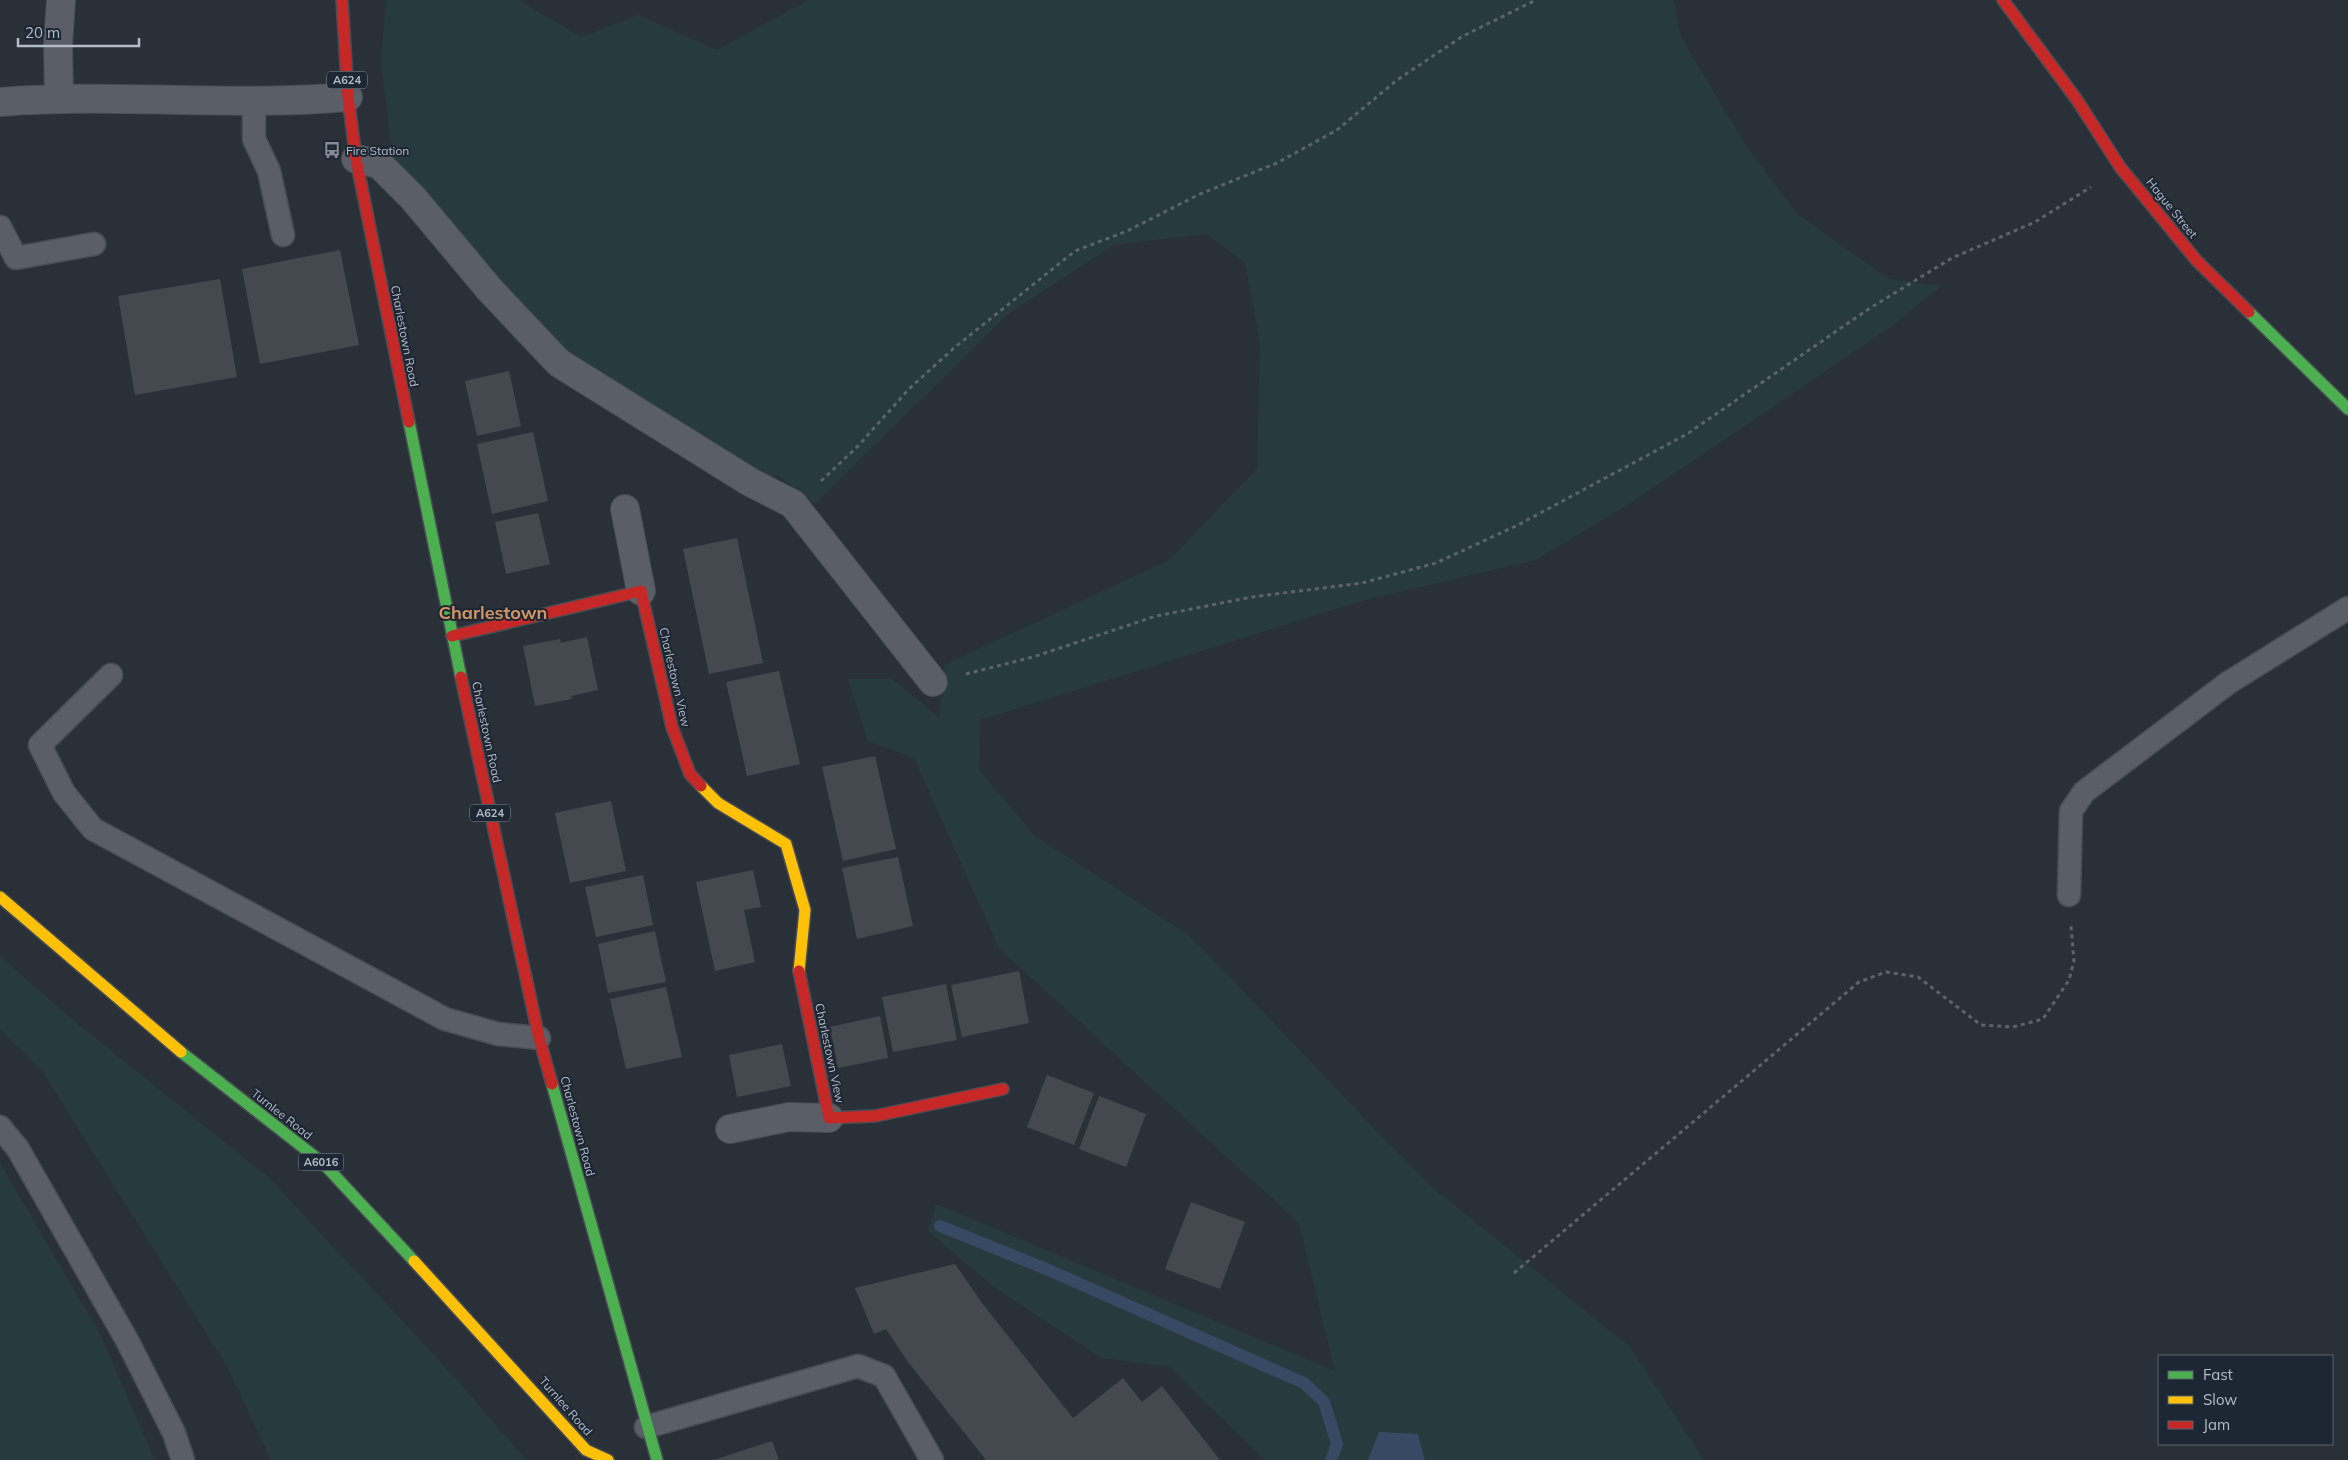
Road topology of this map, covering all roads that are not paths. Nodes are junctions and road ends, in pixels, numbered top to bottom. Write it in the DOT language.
graph roads {
  1 [pos="61,0"];
  2 [pos="342,0"];
  3 [pos="2003,0"];
  4 [pos="348,97"];
  5 [pos="59,98"];
  6 [pos="254,100"];
  7 [pos="0,102"];
  8 [pos="356,159"];
  9 [pos="0,227"];
  10 [pos="283,235"];
  11 [pos="94,244"];
  12 [pos="2348,410"];
  13 [pos="625,509"];
  14 [pos="641,591"];
  15 [pos="2348,608"];
  16 [pos="452,636"];
  17 [pos="111,676"];
  18 [pos="933,682"];
  19 [pos="2069,895"];
  20 [pos="0,897"];
  21 [pos="539,1038"];
  22 [pos="1003,1089"];
  23 [pos="829,1118"];
  24 [pos="0,1127"];
  25 [pos="730,1129"];
  26 [pos="646,1427"];
  27 [pos="183,1460"];
  28 [pos="608,1460"];
  29 [pos="656,1460"];
  30 [pos="932,1460"];
  1 -- 5 [label="street"];
  2 -- 4 [label="main road, Charlestown Road / A624"];
  3 -- 12 [label="main road, Hague Street"];
  4 -- 6 [label="street"];
  4 -- 8 [label="main road, Charlestown Road / A624"];
  5 -- 6 [label="street"];
  5 -- 7 [label="street"];
  6 -- 10 [label="lane"];
  8 -- 16 [label="main road, Charlestown Road / A624"];
  8 -- 18 [label="street"];
  9 -- 11 [label="lane"];
  13 -- 14 [label="street"];
  14 -- 16 [label="main road"];
  14 -- 23 [label="main road, Charlestown View"];
  15 -- 19 [label="lane"];
  16 -- 21 [label="main road, Charlestown Road / A624"];
  17 -- 21 [label="lane"];
  20 -- 28 [label="main road, Turnlee Road / A6016"];
  21 -- 26 [label="main road, Charlestown Road / A624"];
  22 -- 23 [label="main road, Charlestown View"];
  23 -- 25 [label="street"];
  24 -- 27 [label="lane"];
  26 -- 29 [label="main road, Charlestown Road / A624"];
  26 -- 30 [label="lane"];
}
